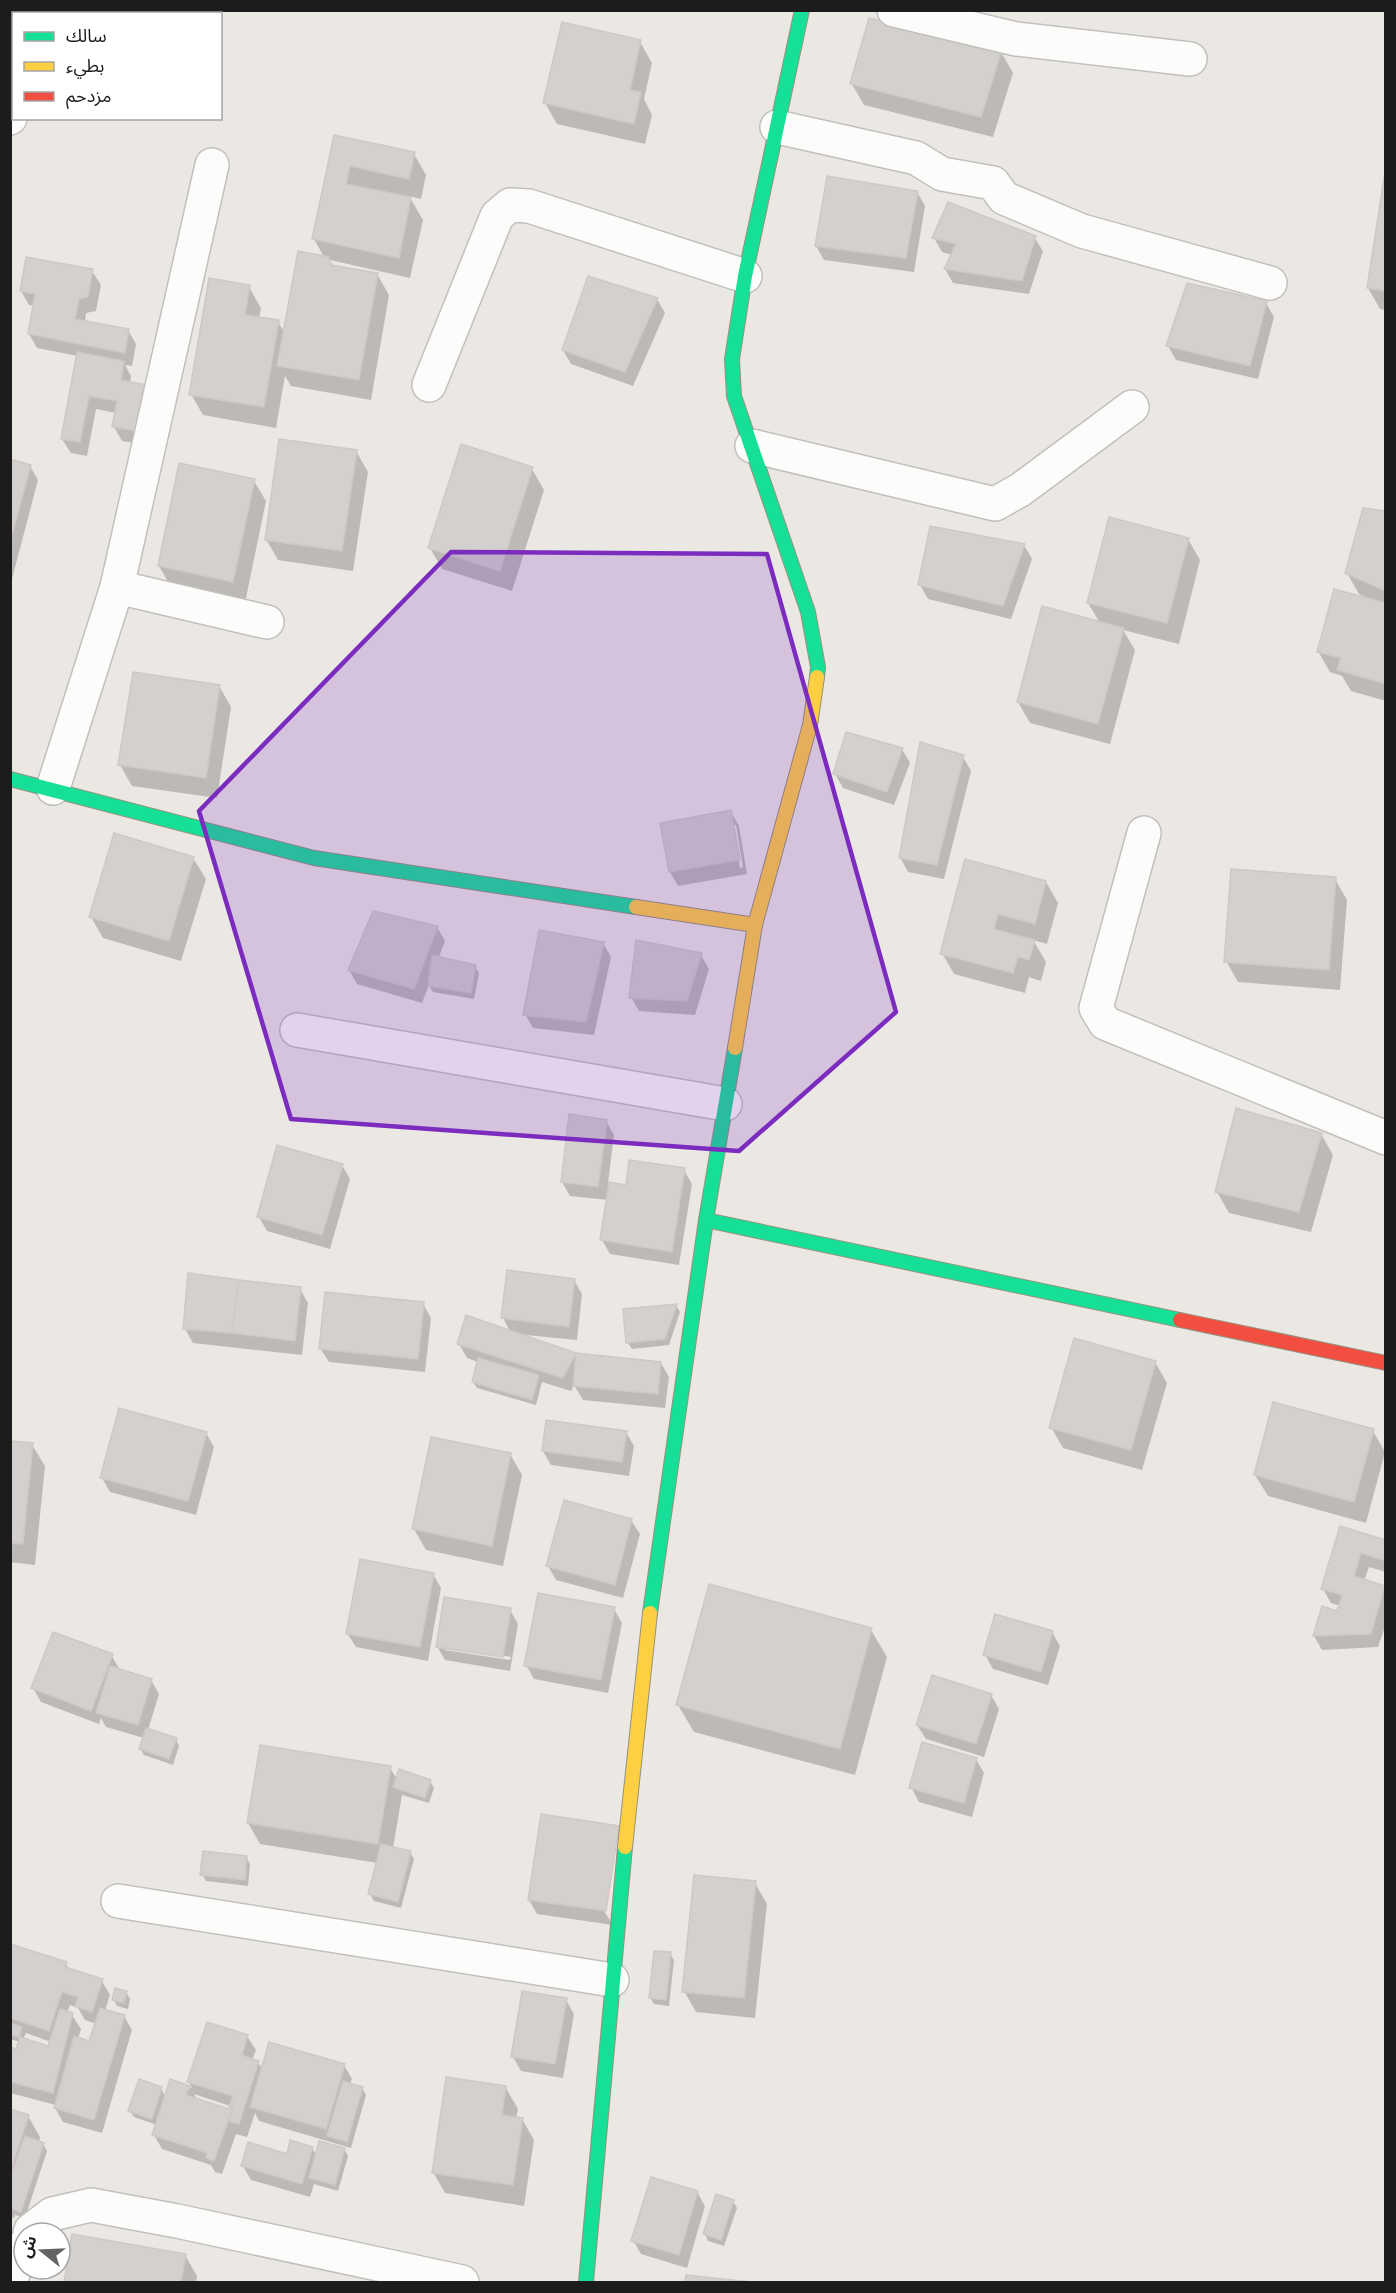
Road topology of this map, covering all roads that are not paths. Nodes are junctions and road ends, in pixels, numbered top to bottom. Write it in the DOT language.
graph roads {
  1 [pos="802,10"];
  2 [pos="894,10"];
  3 [pos="1190,59"];
  4 [pos="777,127"];
  5 [pos="212,165"];
  6 [pos="745,276"];
  7 [pos="1270,283"];
  8 [pos="429,386"];
  9 [pos="1132,406"];
  10 [pos="752,446"];
  11 [pos="117,587"];
  12 [pos="267,622"];
  13 [pos="10,778"];
  14 [pos="53,788"];
  15 [pos="1144,833"];
  16 [pos="755,925"];
  17 [pos="297,1030"];
  18 [pos="725,1104"];
  19 [pos="1386,1138"];
  20 [pos="706,1220"];
  21 [pos="1386,1362"];
  22 [pos="118,1901"];
  23 [pos="612,1980"];
  24 [pos="42,2221"];
  25 [pos="462,2283"];
  26 [pos="586,2283"];
  1 -- 4 [label="street"];
  2 -- 3 [label="street"];
  4 -- 6 [label="street"];
  4 -- 7 [label="street"];
  5 -- 11 [label="street"];
  6 -- 8 [label="street"];
  6 -- 10 [label="street"];
  9 -- 10 [label="street"];
  10 -- 16 [label="street"];
  11 -- 12 [label="street"];
  11 -- 14 [label="street"];
  13 -- 14 [label="street"];
  14 -- 16 [label="street"];
  15 -- 19 [label="street"];
  16 -- 18 [label="street"];
  17 -- 18 [label="street"];
  18 -- 20 [label="street"];
  20 -- 21 [label="street"];
  20 -- 23 [label="street"];
  22 -- 23 [label="street"];
  23 -- 26 [label="street"];
  24 -- 25 [label="street"];
}
